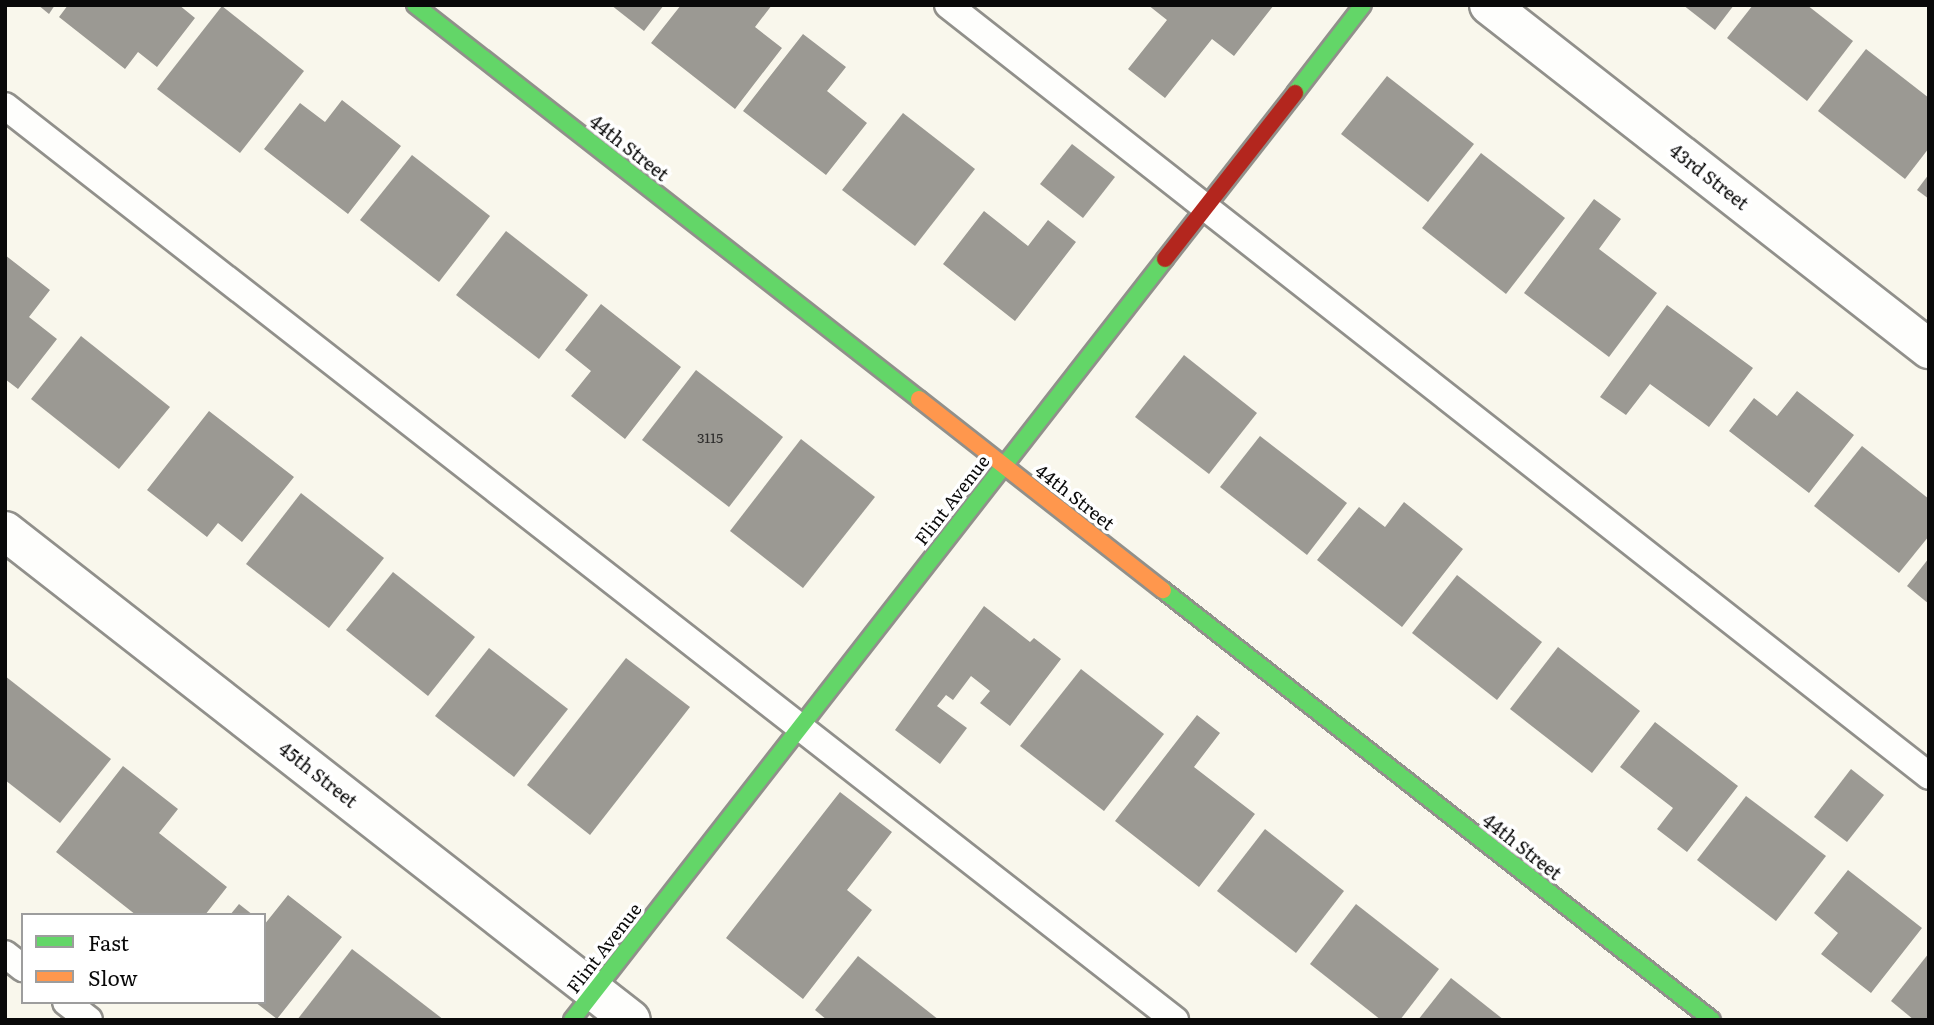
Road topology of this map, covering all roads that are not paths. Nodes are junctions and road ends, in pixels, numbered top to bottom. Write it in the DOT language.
graph roads {
  1 [pos="415,5"];
  2 [pos="948,5"];
  3 [pos="1363,5"];
  4 [pos="1489,5"];
  5 [pos="5,106"];
  6 [pos="1204,208"];
  7 [pos="1929,349"];
  8 [pos="1003,466"];
  9 [pos="5,531"];
  10 [pos="800,726"];
  11 [pos="1929,776"];
  12 [pos="5,954"];
  13 [pos="21,966"];
  14 [pos="69,1004"];
  15 [pos="583,1005"];
  16 [pos="89,1020"];
  17 [pos="631,1020"];
  18 [pos="1175,1020"];
  19 [pos="1712,1020"];
  1 -- 8 [label="street, 44th Street"];
  2 -- 6 [label="lane"];
  3 -- 6 [label="street, Flint Avenue"];
  4 -- 7 [label="street, 43rd Street"];
  5 -- 10 [label="lane"];
  6 -- 8 [label="street, Flint Avenue"];
  6 -- 11 [label="lane"];
  8 -- 10 [label="street, Flint Avenue"];
  8 -- 19 [label="street, 44th Street"];
  9 -- 15 [label="street, 45th Street"];
  10 -- 15 [label="street, Flint Avenue"];
  10 -- 18 [label="lane"];
  12 -- 13 [label="lane"];
  14 -- 16 [label="lane"];
  15 -- 17 [label="street, 45th Street"];
}
